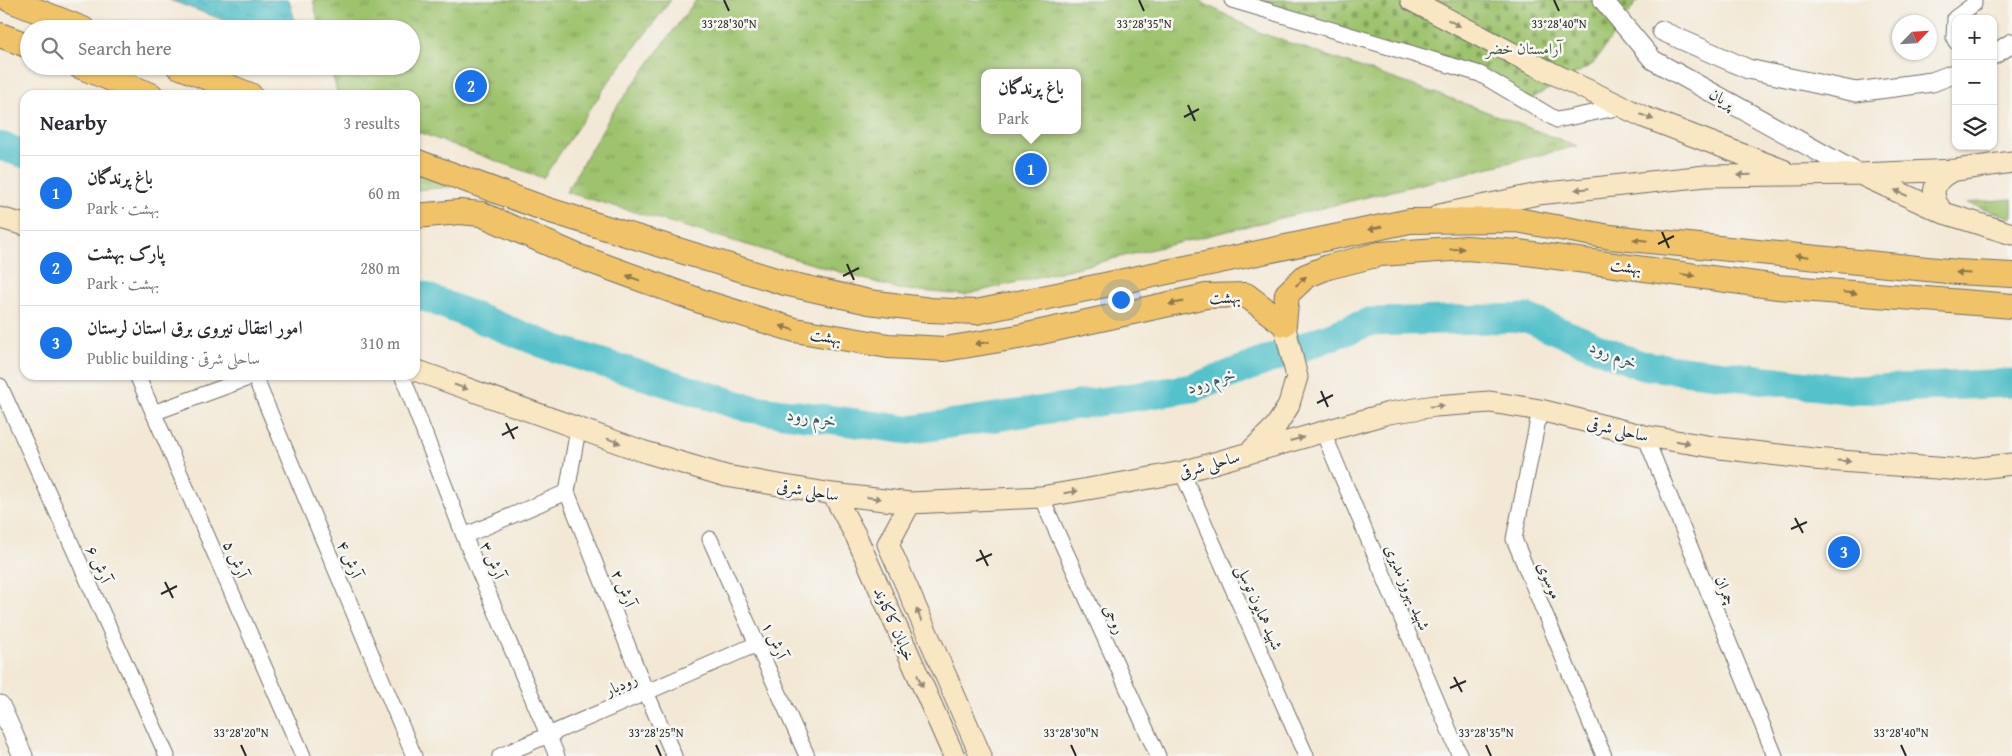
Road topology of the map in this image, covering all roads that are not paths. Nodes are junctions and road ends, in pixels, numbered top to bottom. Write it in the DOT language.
graph roads {
  1 [pos="10,0"];
  2 [pos="1232,0"];
  3 [pos="1411,0"];
  4 [pos="1603,0"];
  5 [pos="1974,0"];
  6 [pos="1959,15"];
  7 [pos="60,20"];
  8 [pos="1662,31"];
  9 [pos="0,35"];
  10 [pos="20,43"];
  11 [pos="2012,43"];
  12 [pos="1997,52"];
  13 [pos="1952,74"];
  14 [pos="102,75"];
  15 [pos="200,75"];
  16 [pos="139,90"];
  17 [pos="238,90"];
  18 [pos="1622,106"];
  19 [pos="2012,162"];
  20 [pos="420,163"];
  21 [pos="1956,170"];
  22 [pos="1793,174"];
  23 [pos="1860,174"];
  24 [pos="548,210"];
  25 [pos="1944,213"];
  26 [pos="480,214"];
  27 [pos="420,216"];
  28 [pos="1,221"];
  29 [pos="1410,221"];
  30 [pos="20,224"];
  31 [pos="2012,234"];
  32 [pos="2012,275"];
  33 [pos="2012,306"];
  34 [pos="976,312"];
  35 [pos="1286,333"];
  36 [pos="1018,337"];
  37 [pos="420,372"];
  38 [pos="139,380"];
  39 [pos="241,380"];
  40 [pos="256,380"];
  41 [pos="404,380"];
  42 [pos="0,386"];
  43 [pos="1540,410"];
  44 [pos="153,413"];
  45 [pos="578,429"];
  46 [pos="1323,432"];
  47 [pos="1645,436"];
  48 [pos="1250,452"];
  49 [pos="2012,464"];
  50 [pos="1182,472"];
  51 [pos="567,492"];
  52 [pos="833,494"];
  53 [pos="1041,497"];
  54 [pos="910,503"];
  55 [pos="464,536"];
  56 [pos="710,539"];
  57 [pos="888,544"];
  58 [pos="863,552"];
  59 [pos="757,644"];
  60 [pos="646,692"];
  61 [pos="0,705"];
  62 [pos="548,735"];
  63 [pos="22,756"];
  64 [pos="167,756"];
  65 [pos="303,756"];
  66 [pos="414,756"];
  67 [pos="500,756"];
  68 [pos="557,756"];
  69 [pos="674,756"];
  70 [pos="808,756"];
  71 [pos="954,756"];
  72 [pos="980,756"];
  73 [pos="1158,756"];
  74 [pos="1306,756"];
  75 [pos="1460,756"];
  76 [pos="1604,756"];
  77 [pos="1774,756"];
  1 -- 7 [label="main road"];
  2 -- 18 [label="street"];
  3 -- 18 [label="main road, one-way"];
  4 -- 23 [label="street, پریان"];
  5 -- 6 [label="street"];
  8 -- 13 [label="street"];
  9 -- 10 [label="main road"];
  11 -- 12 [label="street"];
  14 -- 16 [label="main road"];
  15 -- 17 [label="main road"];
  18 -- 22 [label="main road, one-way"];
  19 -- 21 [label="main road"];
  20 -- 24 [label="main road, بهشت"];
  21 -- 23 [label="main road"];
  21 -- 25 [label="main road"];
  22 -- 23 [label="main road"];
  22 -- 29 [label="main road, one-way"];
  25 -- 23 [label="main road, one-way"];
  24 -- 26 [label="main road"];
  24 -- 34 [label="main road, بهشت"];
  25 -- 31 [label="main road"];
  26 -- 27 [label="main road, بهشت"];
  36 -- 26 [label="main road, بهشت, one-way"];
  28 -- 30 [label="main road"];
  32 -- 29 [label="main road, بهشت, one-way"];
  29 -- 34 [label="main road, بهشت, one-way"];
  35 -- 33 [label="main road, بهشت, one-way"];
  34 -- 36 [label="main road"];
  35 -- 36 [label="main road, بهشت, one-way"];
  35 -- 48 [label="main road"];
  37 -- 45 [label="main road, ساحلی شرقی, one-way"];
  38 -- 44 [label="street, آرش ۵"];
  39 -- 44 [label="street"];
  40 -- 66 [label="street, آرش ۴"];
  41 -- 55 [label="street, آرش ۳"];
  42 -- 64 [label="street, آرش ۶"];
  46 -- 43 [label="main road, ساحلی شرقی, one-way"];
  43 -- 47 [label="main road, ساحلی شرقی"];
  43 -- 76 [label="street, موسوی"];
  44 -- 65 [label="street, آرش ۵"];
  45 -- 51 [label="street"];
  45 -- 52 [label="main road, ساحلی شرقی, one-way"];
  48 -- 46 [label="main road, ساحلی شرقی, one-way"];
  46 -- 75 [label="street, شهید بهروز مدیری"];
  47 -- 49 [label="main road, ساحلی شرقی, one-way"];
  47 -- 77 [label="street, چمران"];
  48 -- 50 [label="main road, ساحلی شرقی"];
  53 -- 50 [label="main road, ساحلی شرقی, one-way"];
  50 -- 74 [label="street, شهید همایون توسلی"];
  51 -- 55 [label="street"];
  51 -- 60 [label="street, آرش ۲"];
  52 -- 54 [label="main road, ساحلی شرقی, one-way"];
  52 -- 58 [label="main road, خیابان کاکاوند"];
  53 -- 54 [label="main road, ساحلی شرقی"];
  53 -- 73 [label="street, روحی"];
  54 -- 57 [label="main road"];
  55 -- 62 [label="street, آرش ۳"];
  56 -- 59 [label="street, آرش ۱"];
  57 -- 58 [label="main road"];
  72 -- 57 [label="main road, خیابان کاکاوند, one-way"];
  58 -- 71 [label="main road, خیابان کاکاوند, one-way"];
  59 -- 60 [label="street, رودبار"];
  59 -- 70 [label="street, آرش ۱"];
  60 -- 62 [label="street, رودبار"];
  60 -- 69 [label="street, آرش ۲"];
  61 -- 63 [label="street"];
  62 -- 67 [label="street, رودبار"];
  62 -- 68 [label="street, آرش ۳"];
}
